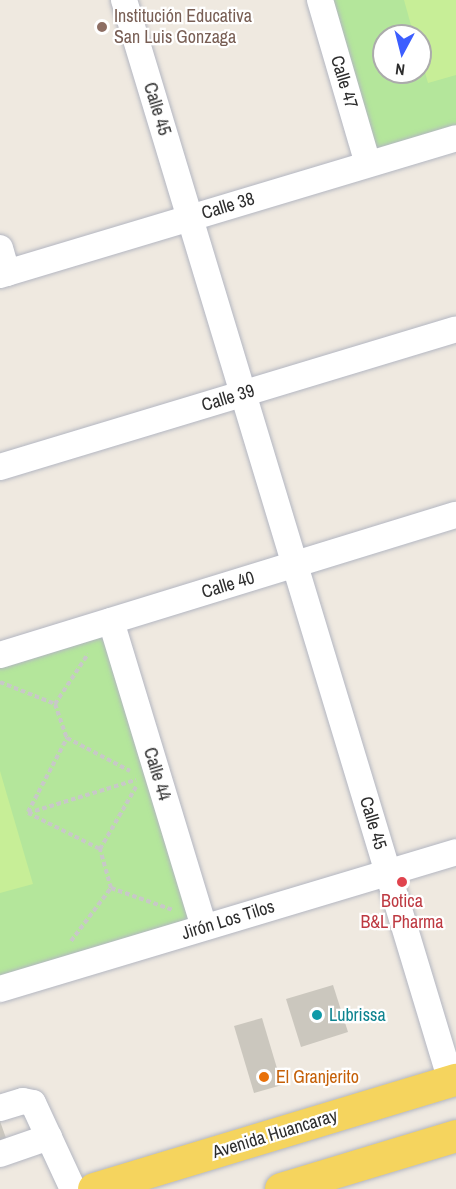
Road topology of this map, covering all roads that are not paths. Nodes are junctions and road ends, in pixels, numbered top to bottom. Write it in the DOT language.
graph roads {
  1 [pos="124,0"];
  2 [pos="320,0"];
  3 [pos="456,138"];
  4 [pos="368,164"];
  5 [pos="190,217"];
  6 [pos="0,248"];
  7 [pos="4,274"];
  8 [pos="456,329"];
  9 [pos="243,393"];
  10 [pos="0,467"];
  11 [pos="456,515"];
  12 [pos="295,565"];
  13 [pos="111,621"];
  14 [pos="0,655"];
  15 [pos="456,852"];
  16 [pos="388,872"];
  17 [pos="204,927"];
  18 [pos="0,988"];
  19 [pos="454,1081"];
  20 [pos="0,1108"];
  21 [pos="456,1136"];
  22 [pos="49,1137"];
  23 [pos="0,1154"];
  24 [pos="74,1189"];
  25 [pos="94,1189"];
  26 [pos="281,1189"];
  1 -- 5 [label="street, Calle 45"];
  2 -- 4 [label="street, Calle 47"];
  3 -- 4 [label="street, Calle 38"];
  4 -- 5 [label="street, Calle 38"];
  5 -- 7 [label="street, Calle 38"];
  5 -- 9 [label="street, Calle 45"];
  6 -- 7 [label="street"];
  8 -- 9 [label="street, Calle 39"];
  9 -- 10 [label="street, Calle 39"];
  9 -- 12 [label="street, Calle 45"];
  11 -- 12 [label="street, Calle 40"];
  12 -- 13 [label="street, Calle 40"];
  12 -- 16 [label="street, Calle 45"];
  13 -- 14 [label="street, Calle 40"];
  13 -- 17 [label="street, Calle 44"];
  15 -- 16 [label="street, Jirón Los Tilos"];
  16 -- 17 [label="street, Jirón Los Tilos"];
  16 -- 19 [label="street, Calle 45"];
  17 -- 18 [label="street, Jirón Los Tilos"];
  19 -- 25 [label="main road, Avenida Huancaray"];
  20 -- 22 [label="street"];
  21 -- 26 [label="main road"];
  22 -- 23 [label="street"];
  22 -- 24 [label="street"];
}
